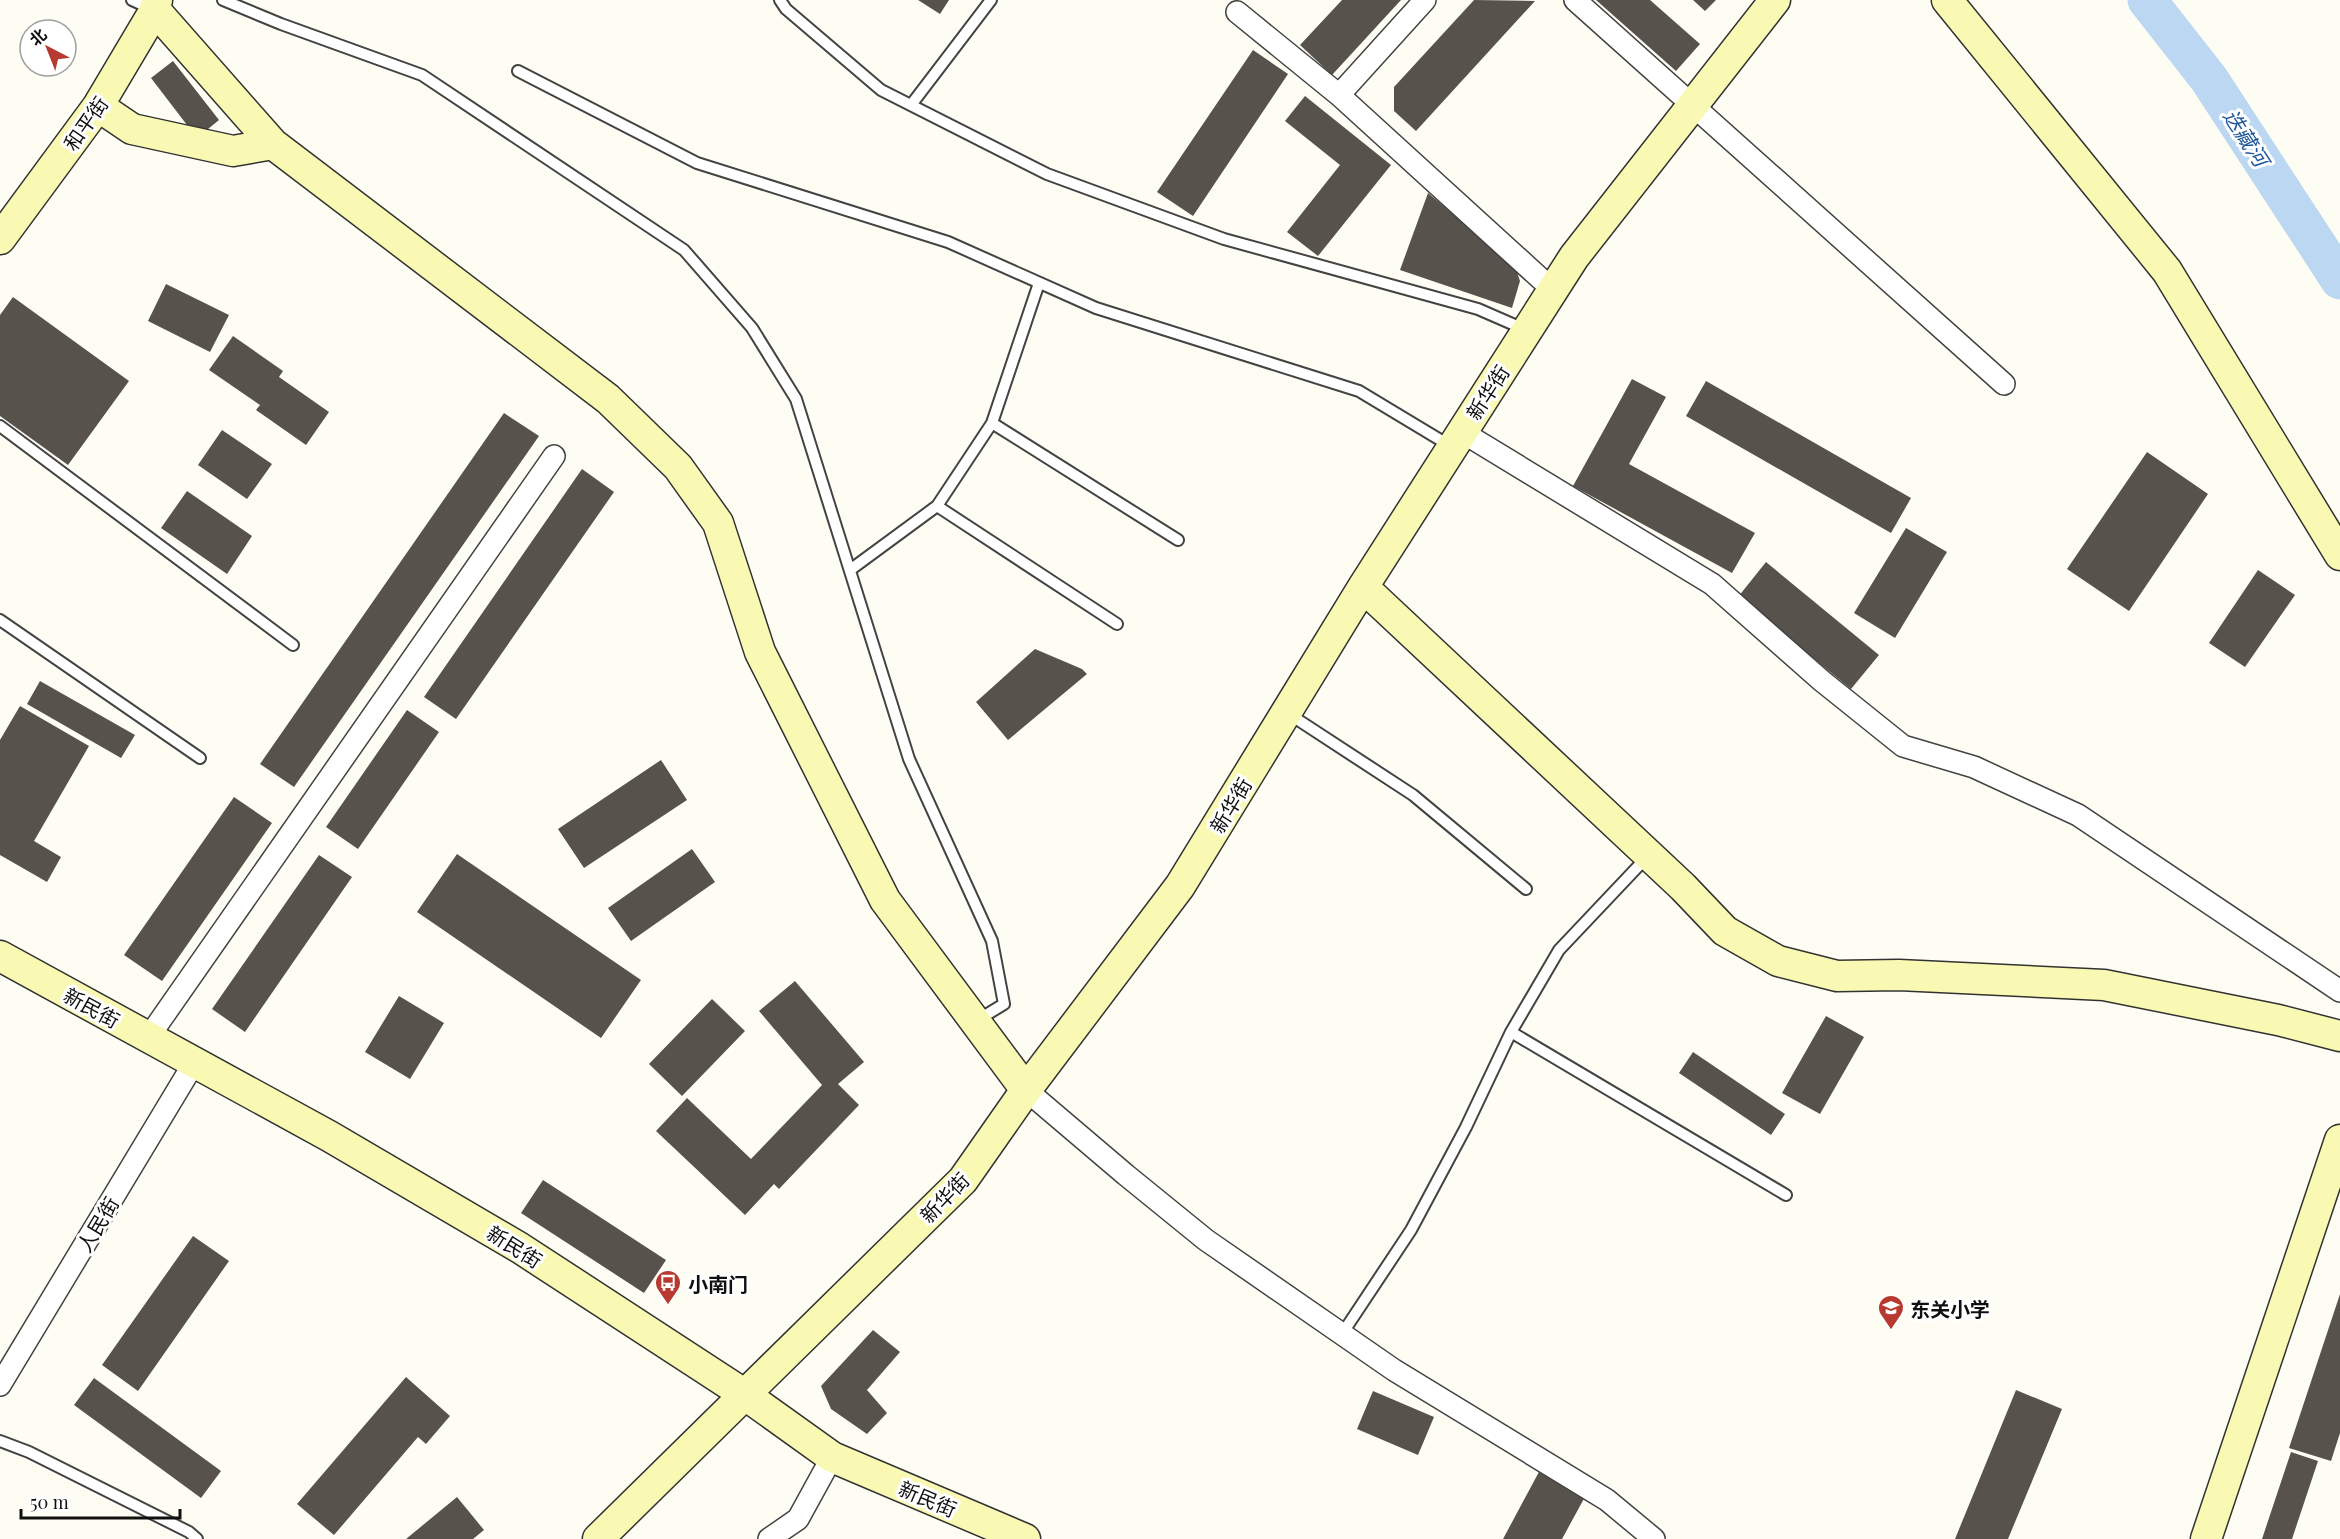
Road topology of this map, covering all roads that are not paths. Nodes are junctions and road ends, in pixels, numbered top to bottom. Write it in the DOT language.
graph roads {
  1 [pos="222,0"];
  2 [pos="780,0"];
  3 [pos="991,0"];
  4 [pos="1425,0"];
  5 [pos="1575,0"];
  6 [pos="1775,0"];
  7 [pos="1947,0"];
  8 [pos="148,3"];
  9 [pos="1237,12"];
  10 [pos="518,71"];
  11 [pos="1339,95"];
  12 [pos="911,105"];
  13 [pos="1693,105"];
  14 [pos="98,106"];
  15 [pos="273,144"];
  16 [pos="0,239"];
  17 [pos="1039,283"];
  18 [pos="1553,290"];
  19 [pos="1527,331"];
  20 [pos="2004,384"];
  21 [pos="992,423"];
  22 [pos="0,426"];
  23 [pos="1457,440"];
  24 [pos="554,456"];
  25 [pos="937,506"];
  26 [pos="1178,540"];
  27 [pos="2340,555"];
  28 [pos="850,570"];
  29 [pos="1363,587"];
  30 [pos="0,620"];
  31 [pos="1118,624"];
  32 [pos="293,645"];
  33 [pos="1286,712"];
  34 [pos="200,758"];
  35 [pos="1649,855"];
  36 [pos="1526,889"];
  37 [pos="0,956"];
  38 [pos="2340,991"];
  39 [pos="976,1022"];
  40 [pos="1511,1032"];
  41 [pos="2340,1036"];
  42 [pos="148,1038"];
  43 [pos="194,1063"];
  44 [pos="1026,1090"];
  45 [pos="2340,1140"];
  46 [pos="1786,1195"];
  47 [pos="1342,1334"];
  48 [pos="0,1385"];
  49 [pos="744,1395"];
  50 [pos="0,1441"];
  51 [pos="832,1457"];
  52 [pos="198,1539"];
  53 [pos="598,1539"];
  54 [pos="769,1539"];
  55 [pos="1025,1539"];
  56 [pos="1653,1539"];
  57 [pos="2206,1539"];
  1 -- 28 [label="lane"];
  2 -- 12 [label="lane"];
  3 -- 12 [label="lane"];
  4 -- 11 [label="street"];
  5 -- 13 [label="street"];
  6 -- 13 [label="street, 新华街"];
  7 -- 27 [label="street"];
  8 -- 14 [label="street, 和平街"];
  8 -- 15 [label="street"];
  9 -- 11 [label="street"];
  10 -- 17 [label="lane"];
  11 -- 18 [label="street"];
  12 -- 19 [label="lane"];
  13 -- 18 [label="street, 新华街"];
  13 -- 20 [label="street"];
  14 -- 15 [label="street"];
  14 -- 16 [label="street, 和平街"];
  15 -- 39 [label="street"];
  17 -- 21 [label="lane"];
  17 -- 23 [label="lane"];
  18 -- 19 [label="street, 新华街"];
  19 -- 23 [label="street, 新华街"];
  21 -- 25 [label="lane"];
  21 -- 26 [label="lane"];
  22 -- 32 [label="lane"];
  23 -- 29 [label="street, 新华街"];
  23 -- 38 [label="street"];
  24 -- 42 [label="street"];
  25 -- 28 [label="lane"];
  25 -- 31 [label="lane"];
  28 -- 39 [label="lane"];
  29 -- 33 [label="street, 新华街"];
  29 -- 35 [label="street"];
  30 -- 34 [label="lane"];
  33 -- 36 [label="lane"];
  33 -- 44 [label="street, 新华街"];
  35 -- 40 [label="lane"];
  35 -- 41 [label="street"];
  37 -- 42 [label="street, 新民街"];
  39 -- 44 [label="street"];
  40 -- 46 [label="lane"];
  40 -- 47 [label="lane"];
  42 -- 43 [label="street, 新民街"];
  43 -- 48 [label="street, 人民街"];
  43 -- 49 [label="street, 新民街"];
  44 -- 47 [label="street"];
  44 -- 49 [label="street, 新华街"];
  45 -- 57 [label="street"];
  47 -- 56 [label="street"];
  49 -- 51 [label="street, 新民街"];
  49 -- 53 [label="street, 新华街"];
  50 -- 52 [label="lane"];
  51 -- 54 [label="street"];
  51 -- 55 [label="street, 新民街"];
}
